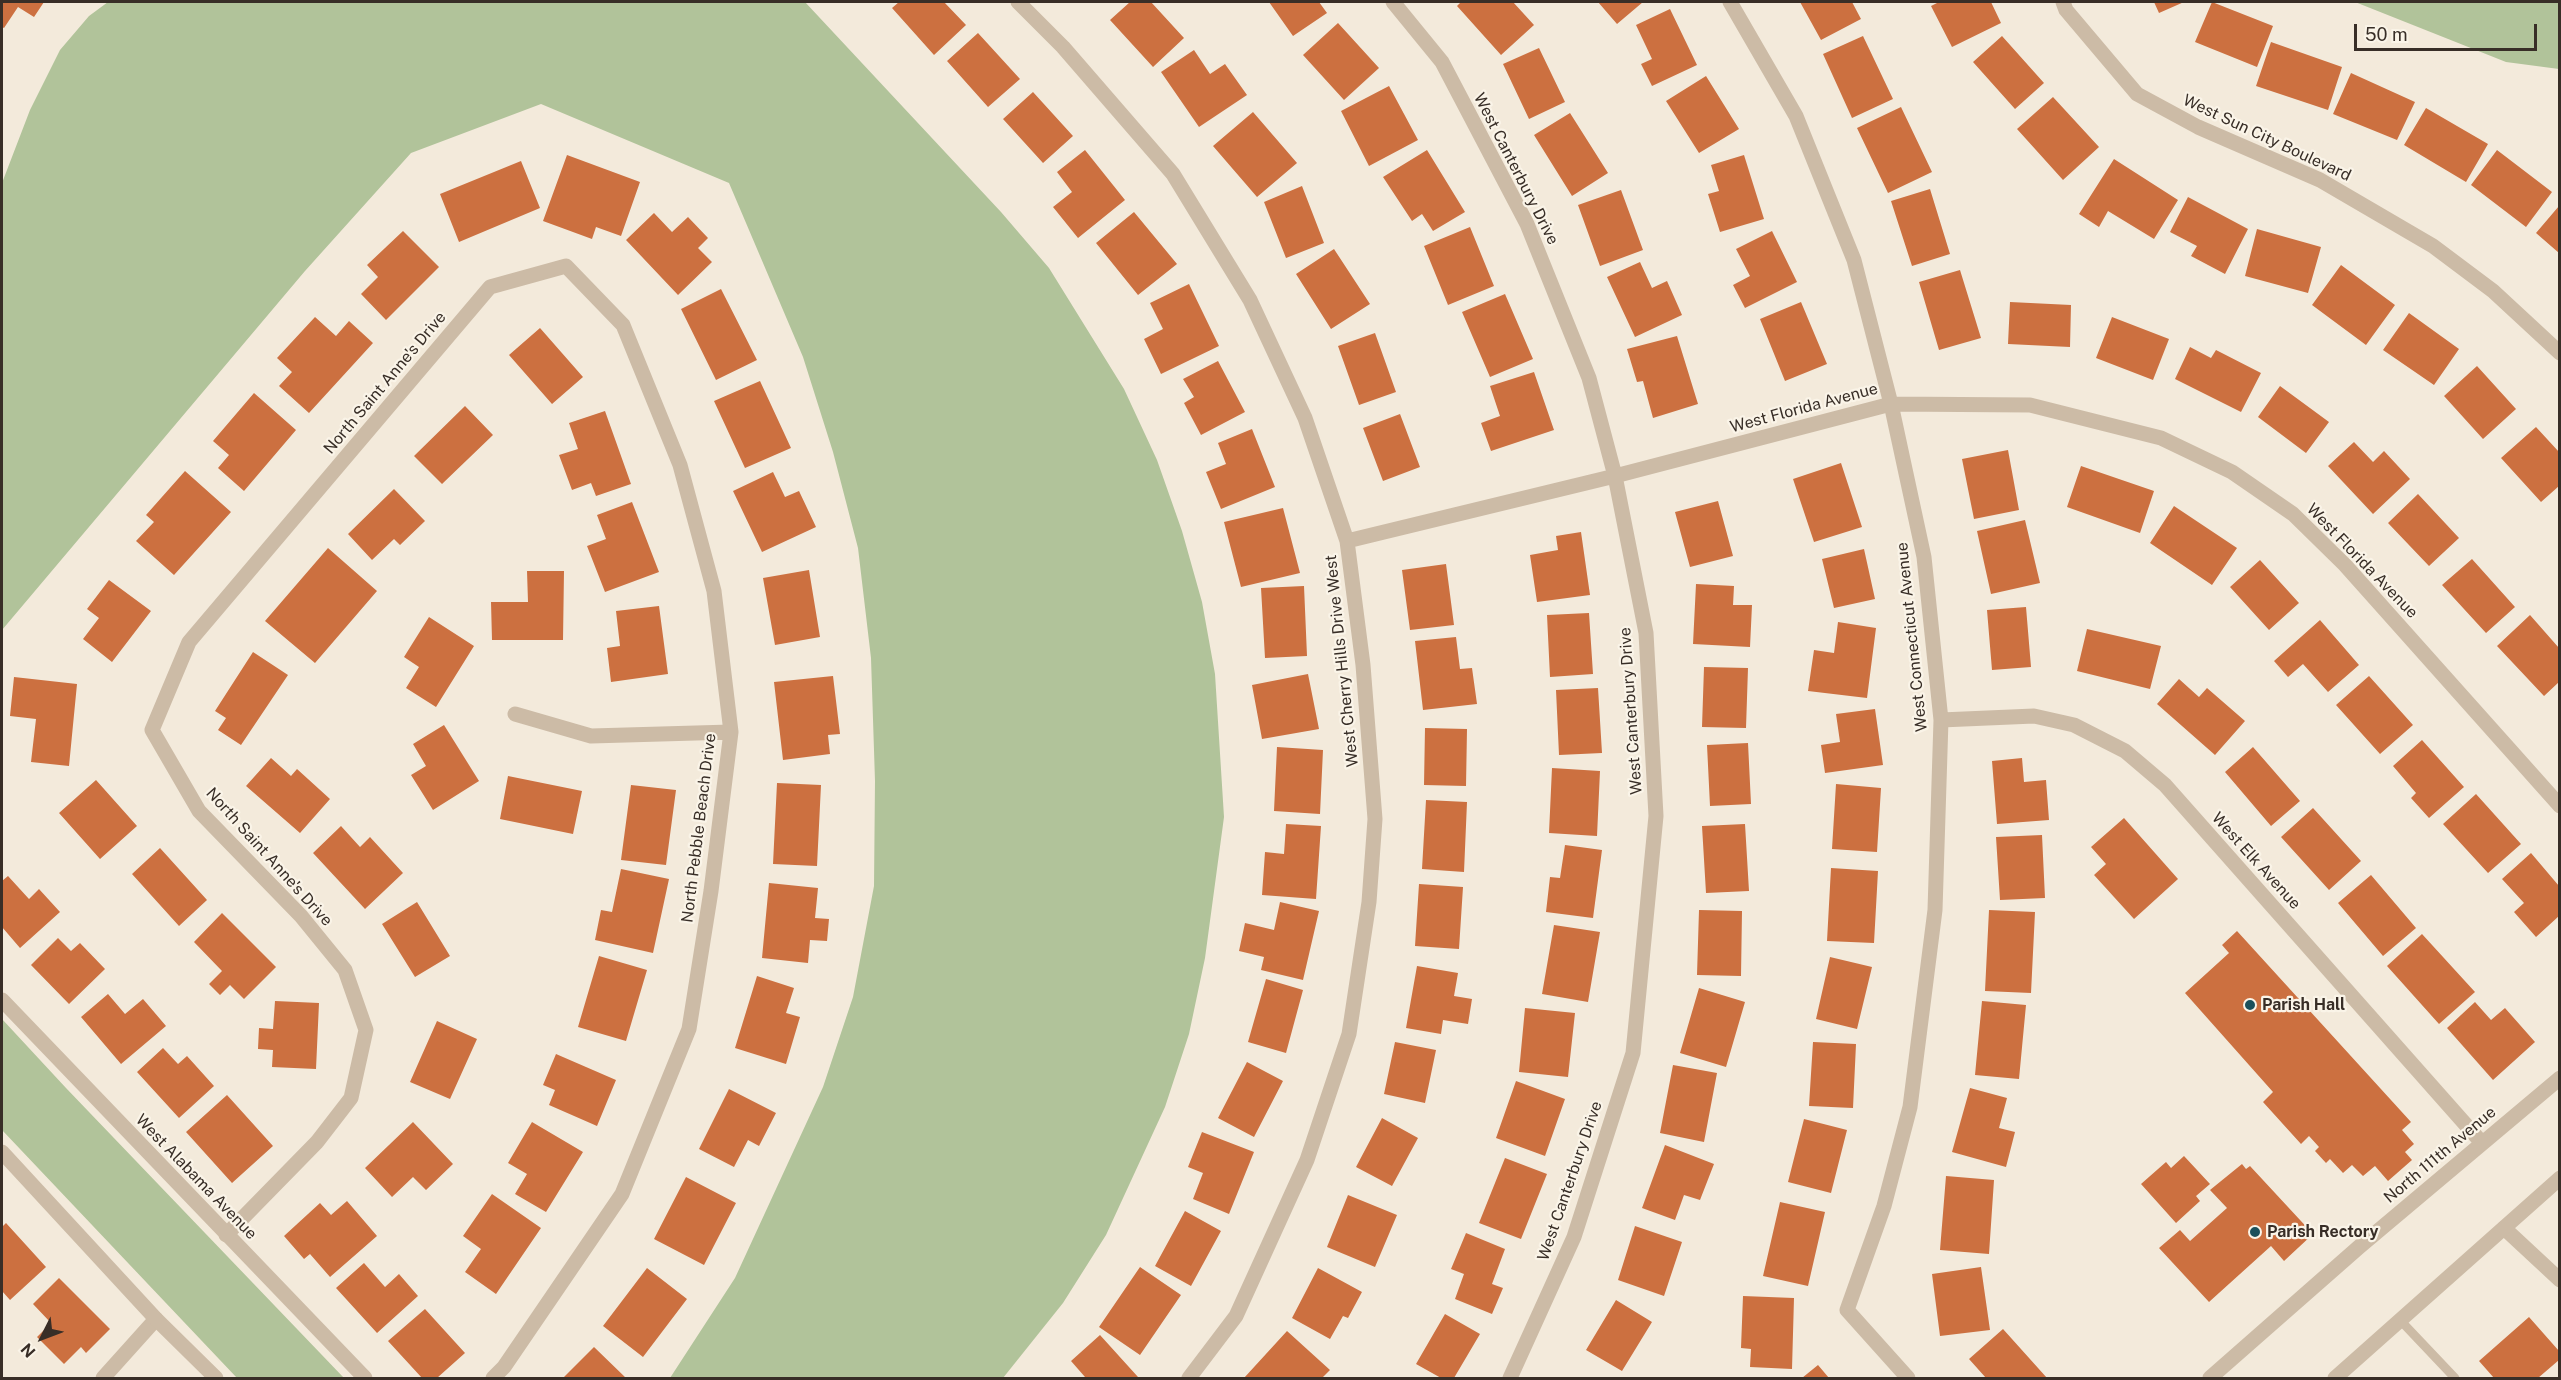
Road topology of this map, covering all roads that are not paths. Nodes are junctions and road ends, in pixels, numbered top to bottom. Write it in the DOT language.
graph roads {
  1 [pos="1018,2"];
  2 [pos="1393,2"];
  3 [pos="1730,2"];
  4 [pos="2063,2"];
  5 [pos="566,266"];
  6 [pos="2559,351"];
  7 [pos="1891,404"];
  8 [pos="1615,476"];
  9 [pos="1347,541"];
  10 [pos="515,714"];
  11 [pos="1941,720"];
  12 [pos="730,732"];
  13 [pos="2559,806"];
  14 [pos="2,1000"];
  15 [pos="2559,1078"];
  16 [pos="2482,1143"];
  17 [pos="2,1152"];
  18 [pos="2559,1178"];
  19 [pos="2504,1228"];
  20 [pos="226,1235"];
  21 [pos="2559,1281"];
  22 [pos="156,1318"];
  23 [pos="2400,1320"];
  24 [pos="103,1378"];
  25 [pos="216,1378"];
  26 [pos="365,1378"];
  27 [pos="493,1378"];
  28 [pos="1189,1378"];
  29 [pos="1510,1378"];
  30 [pos="1908,1378"];
  31 [pos="2210,1378"];
  32 [pos="2335,1378"];
  33 [pos="2455,1378"];
  1 -- 9 [label="street, West Cherry Hills Drive West"];
  2 -- 8 [label="street, West Canterbury Drive"];
  3 -- 7 [label="street, West Connecticut Avenue"];
  4 -- 6 [label="street, West Sun City Boulevard"];
  5 -- 12 [label="street, North Pebble Beach Drive"];
  5 -- 20 [label="street, North Saint Anne's Drive"];
  7 -- 8 [label="street, West Florida Avenue"];
  7 -- 11 [label="street, West Connecticut Avenue"];
  7 -- 13 [label="street, West Florida Avenue"];
  8 -- 9 [label="street, West Florida Avenue"];
  8 -- 29 [label="street, West Canterbury Drive"];
  9 -- 28 [label="street, West Cherry Hills Drive West"];
  10 -- 12 [label="street"];
  11 -- 16 [label="street, West Elk Avenue"];
  11 -- 30 [label="street, West Connecticut Avenue"];
  12 -- 27 [label="street, North Pebble Beach Drive"];
  14 -- 20 [label="street, West Alabama Avenue"];
  15 -- 16 [label="street, North 111th Avenue"];
  16 -- 31 [label="street, North 111th Avenue"];
  17 -- 22 [label="street"];
  18 -- 19 [label="street"];
  19 -- 21 [label="street"];
  19 -- 23 [label="street"];
  20 -- 26 [label="street, West Alabama Avenue"];
  22 -- 24 [label="street"];
  22 -- 25 [label="street"];
  23 -- 32 [label="street"];
  23 -- 33 [label="lane"];
}
